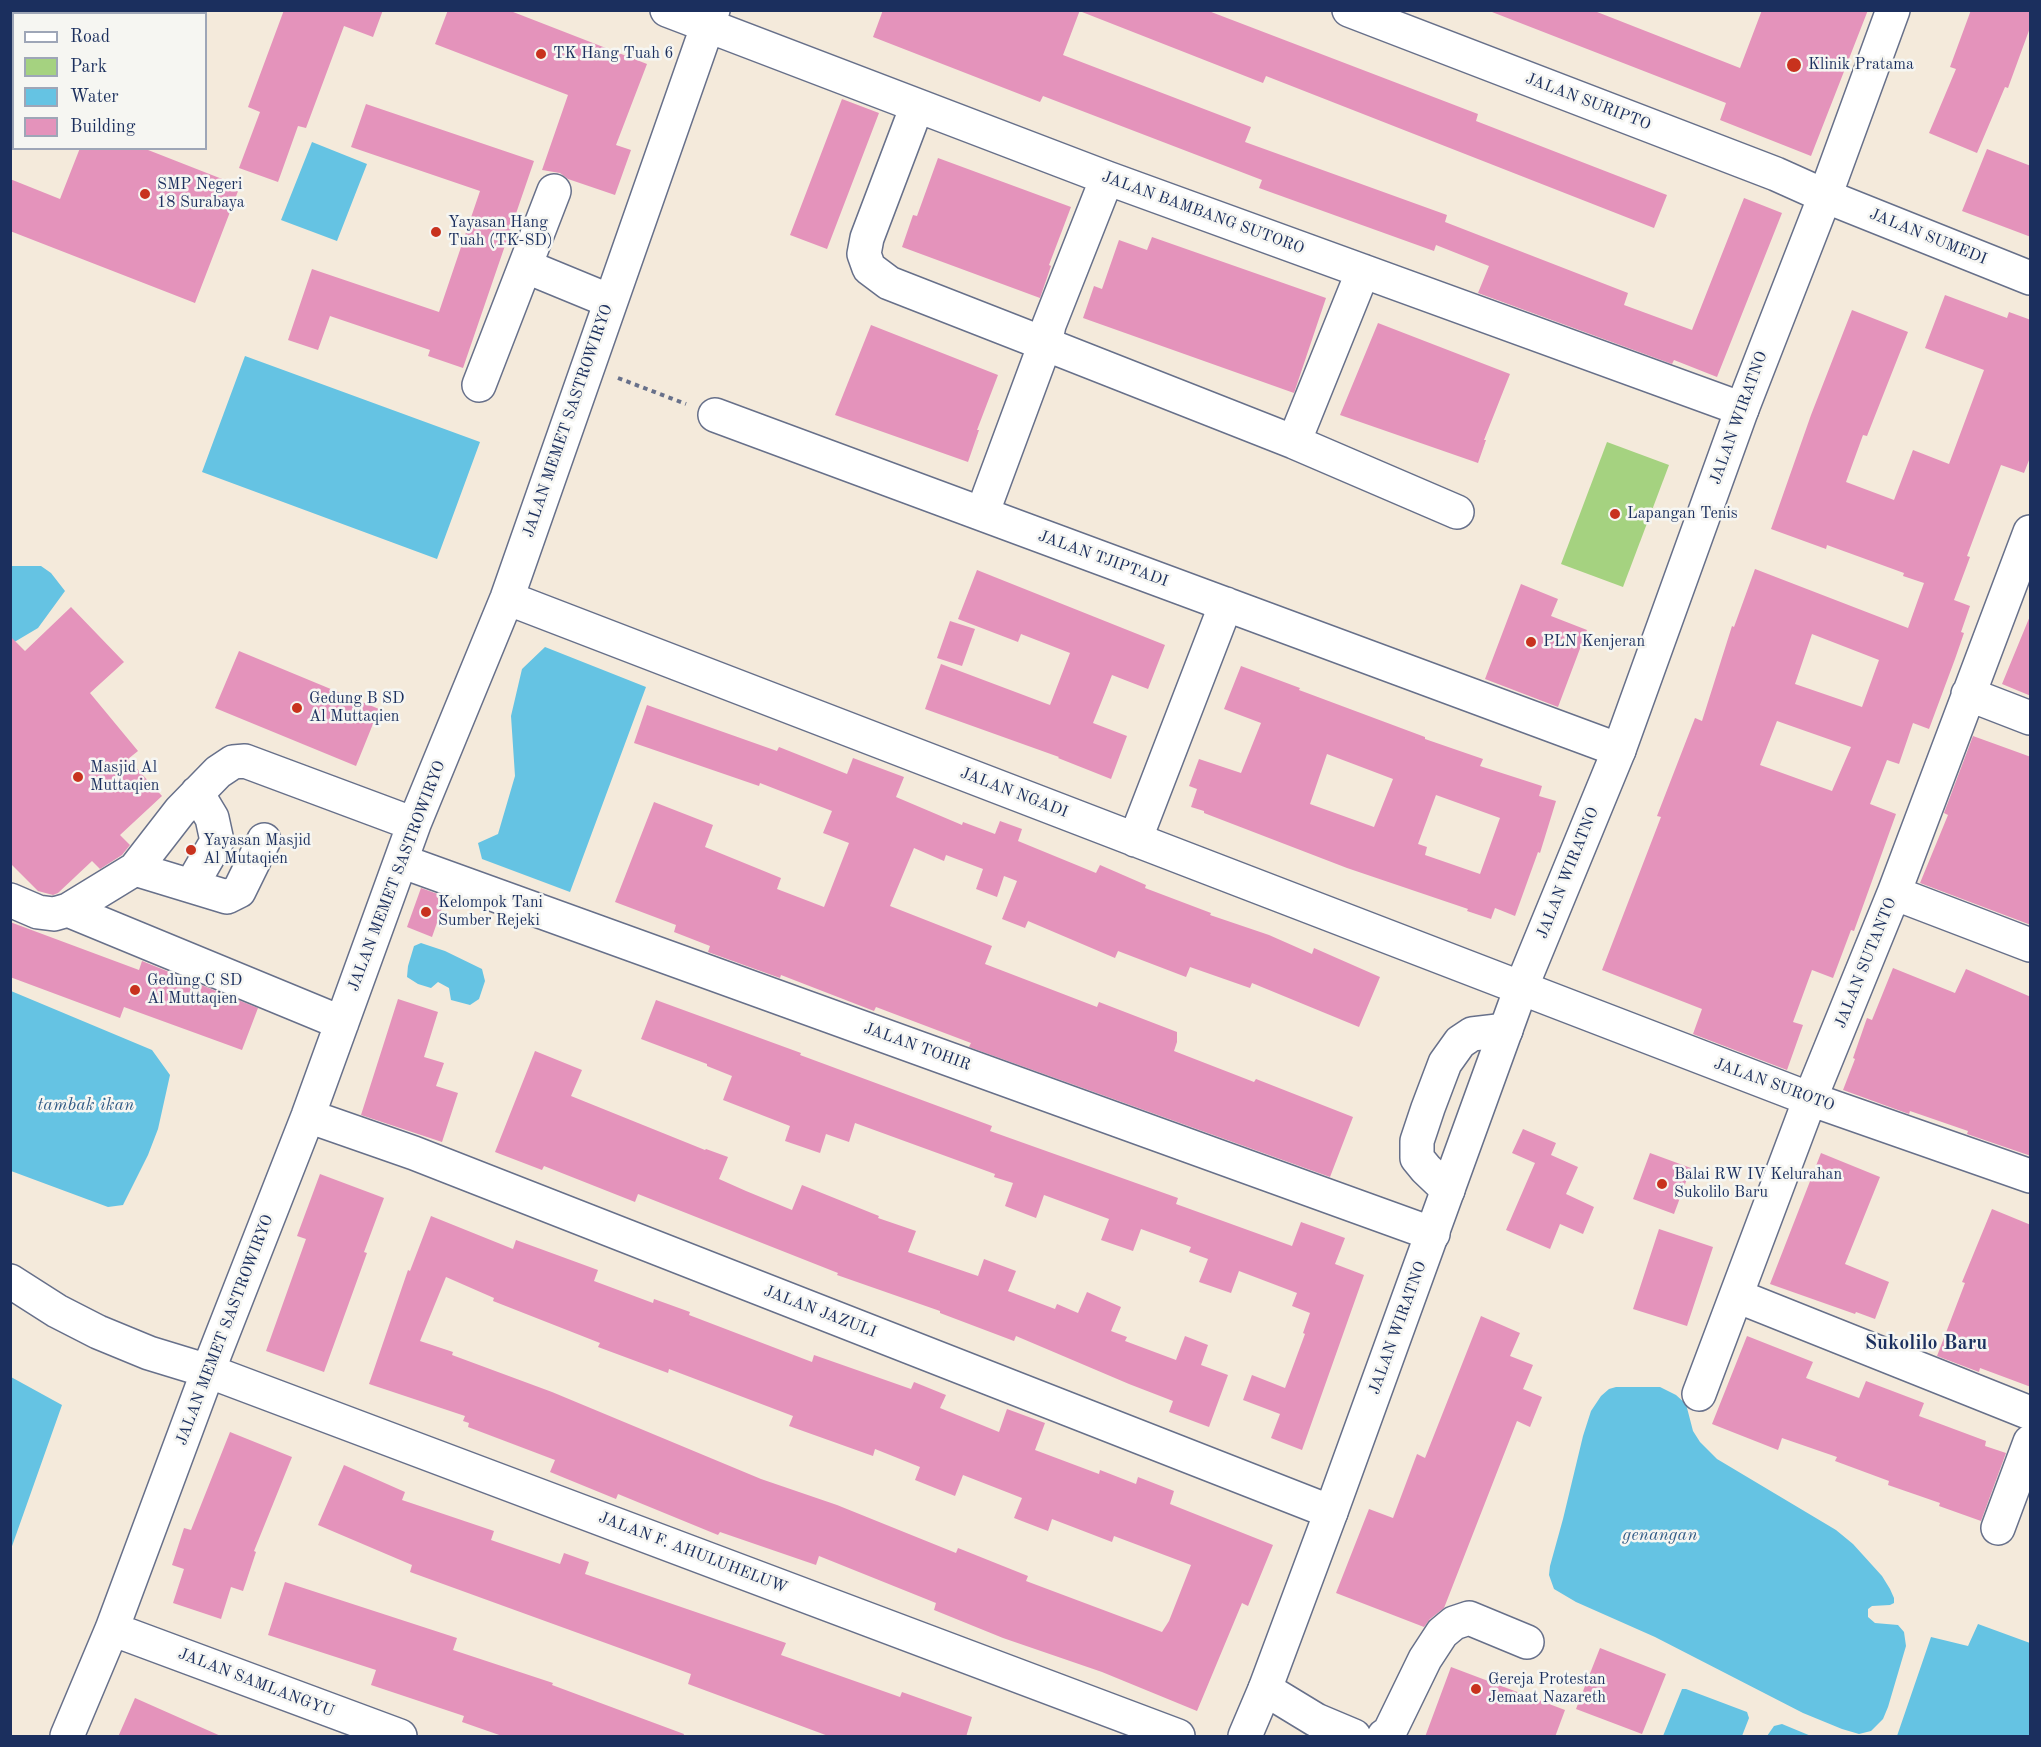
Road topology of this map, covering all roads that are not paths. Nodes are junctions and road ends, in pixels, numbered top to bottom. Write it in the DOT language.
graph roads {
  1 [pos="667,10"];
  2 [pos="1349,10"];
  3 [pos="1893,10"];
  4 [pos="710,18"];
  5 [pos="917,106"];
  6 [pos="1107,178"];
  7 [pos="554,191"];
  8 [pos="1825,196"];
  9 [pos="525,266"];
  10 [pos="1363,271"];
  11 [pos="2031,278"];
  12 [pos="610,301"];
  13 [pos="1045,344"];
  14 [pos="479,385"];
  15 [pos="1742,409"];
  16 [pos="715,415"];
  17 [pos="1294,442"];
  18 [pos="1457,512"];
  19 [pos="982,514"];
  20 [pos="2031,532"];
  21 [pos="507,598"];
  22 [pos="1226,604"];
  23 [pos="1968,694"];
  24 [pos="2031,718"];
  25 [pos="1620,750"];
  26 [pos="197,793"];
  27 [pos="414,824"];
  28 [pos="264,840"];
  29 [pos="1135,840"];
  30 [pos="401,861"];
  31 [pos="135,869"];
  32 [pos="191,886"];
  33 [pos="1894,893"];
  34 [pos="10,900"];
  35 [pos="68,910"];
  36 [pos="2031,945"];
  37 [pos="1521,988"];
  38 [pos="342,1023"];
  39 [pos="1506,1030"];
  40 [pos="1810,1099"];
  41 [pos="308,1116"];
  42 [pos="2031,1176"];
  43 [pos="1448,1190"];
  44 [pos="1433,1234"];
  45 [pos="10,1281"];
  46 [pos="1737,1296"];
  47 [pos="208,1371"];
  48 [pos="1699,1394"];
  49 [pos="2031,1413"];
  50 [pos="2031,1442"];
  51 [pos="1331,1512"];
  52 [pos="1998,1528"];
  53 [pos="112,1629"];
  54 [pos="1527,1642"];
  55 [pos="1265,1689"];
  56 [pos="67,1737"];
  57 [pos="400,1737"];
  58 [pos="1178,1737"];
  59 [pos="1245,1737"];
  60 [pos="1354,1737"];
  61 [pos="1384,1737"];
  1 -- 4 [label="street, JALAN BAMBANG SUTORO"];
  2 -- 8 [label="street, JALAN SURIPTO"];
  3 -- 8 [label="street, JALAN WIRATNO"];
  4 -- 5 [label="street, JALAN BAMBANG SUTORO"];
  4 -- 12 [label="street, JALAN MEMET SASTROWIRYO"];
  5 -- 6 [label="street, JALAN BAMBANG SUTORO"];
  5 -- 13 [label="street"];
  6 -- 10 [label="street, JALAN BAMBANG SUTORO"];
  6 -- 13 [label="street"];
  7 -- 9 [label="street"];
  8 -- 11 [label="street, JALAN SUMEDI"];
  8 -- 15 [label="street, JALAN WIRATNO"];
  9 -- 12 [label="street"];
  9 -- 14 [label="street"];
  10 -- 15 [label="street, JALAN BAMBANG SUTORO"];
  10 -- 17 [label="street"];
  12 -- 21 [label="street, JALAN MEMET SASTROWIRYO"];
  13 -- 17 [label="street"];
  13 -- 19 [label="street"];
  15 -- 25 [label="street, JALAN WIRATNO"];
  16 -- 19 [label="street, JALAN TJIPTADI"];
  17 -- 18 [label="street"];
  19 -- 22 [label="street, JALAN TJIPTADI"];
  20 -- 23 [label="street, JALAN SUTANTO"];
  21 -- 27 [label="street, JALAN MEMET SASTROWIRYO"];
  21 -- 29 [label="street, JALAN NGADI"];
  22 -- 25 [label="street, JALAN TJIPTADI"];
  22 -- 29 [label="street"];
  23 -- 24 [label="street"];
  23 -- 33 [label="street, JALAN SUTANTO"];
  25 -- 37 [label="street, JALAN WIRATNO"];
  26 -- 27 [label="street"];
  26 -- 31 [label="street"];
  26 -- 32 [label="street"];
  27 -- 30 [label="street, JALAN MEMET SASTROWIRYO"];
  28 -- 32 [label="street"];
  29 -- 37 [label="street, JALAN NGADI"];
  30 -- 38 [label="street, JALAN MEMET SASTROWIRYO"];
  30 -- 44 [label="street, JALAN TOHIR"];
  31 -- 32 [label="street"];
  31 -- 35 [label="street"];
  33 -- 36 [label="street"];
  33 -- 40 [label="street, JALAN SUTANTO"];
  34 -- 35 [label="street"];
  35 -- 38 [label="street"];
  37 -- 39 [label="street, JALAN WIRATNO"];
  37 -- 40 [label="street, JALAN SUROTO"];
  38 -- 41 [label="street, JALAN MEMET SASTROWIRYO"];
  39 -- 43 [label="street, JALAN WIRATNO"];
  39 -- 43 [label="street"];
  40 -- 42 [label="street, JALAN SUROTO"];
  40 -- 46 [label="street, JALAN SUTANTO"];
  41 -- 47 [label="street, JALAN MEMET SASTROWIRYO"];
  41 -- 51 [label="street, JALAN JAZULI"];
  43 -- 44 [label="street, JALAN WIRATNO"];
  44 -- 51 [label="street, JALAN WIRATNO"];
  45 -- 47 [label="street, JALAN F. AHULUHELUW"];
  46 -- 48 [label="street, JALAN SUTANTO"];
  46 -- 49 [label="street"];
  47 -- 53 [label="street, JALAN MEMET SASTROWIRYO"];
  47 -- 58 [label="street, JALAN F. AHULUHELUW"];
  50 -- 52 [label="street"];
  51 -- 55 [label="street, JALAN WIRATNO"];
  53 -- 56 [label="street, JALAN MEMET SASTROWIRYO"];
  53 -- 57 [label="street, JALAN SAMLANGYU"];
  54 -- 61 [label="street"];
  55 -- 59 [label="street, JALAN WIRATNO"];
  55 -- 60 [label="street"];
}
